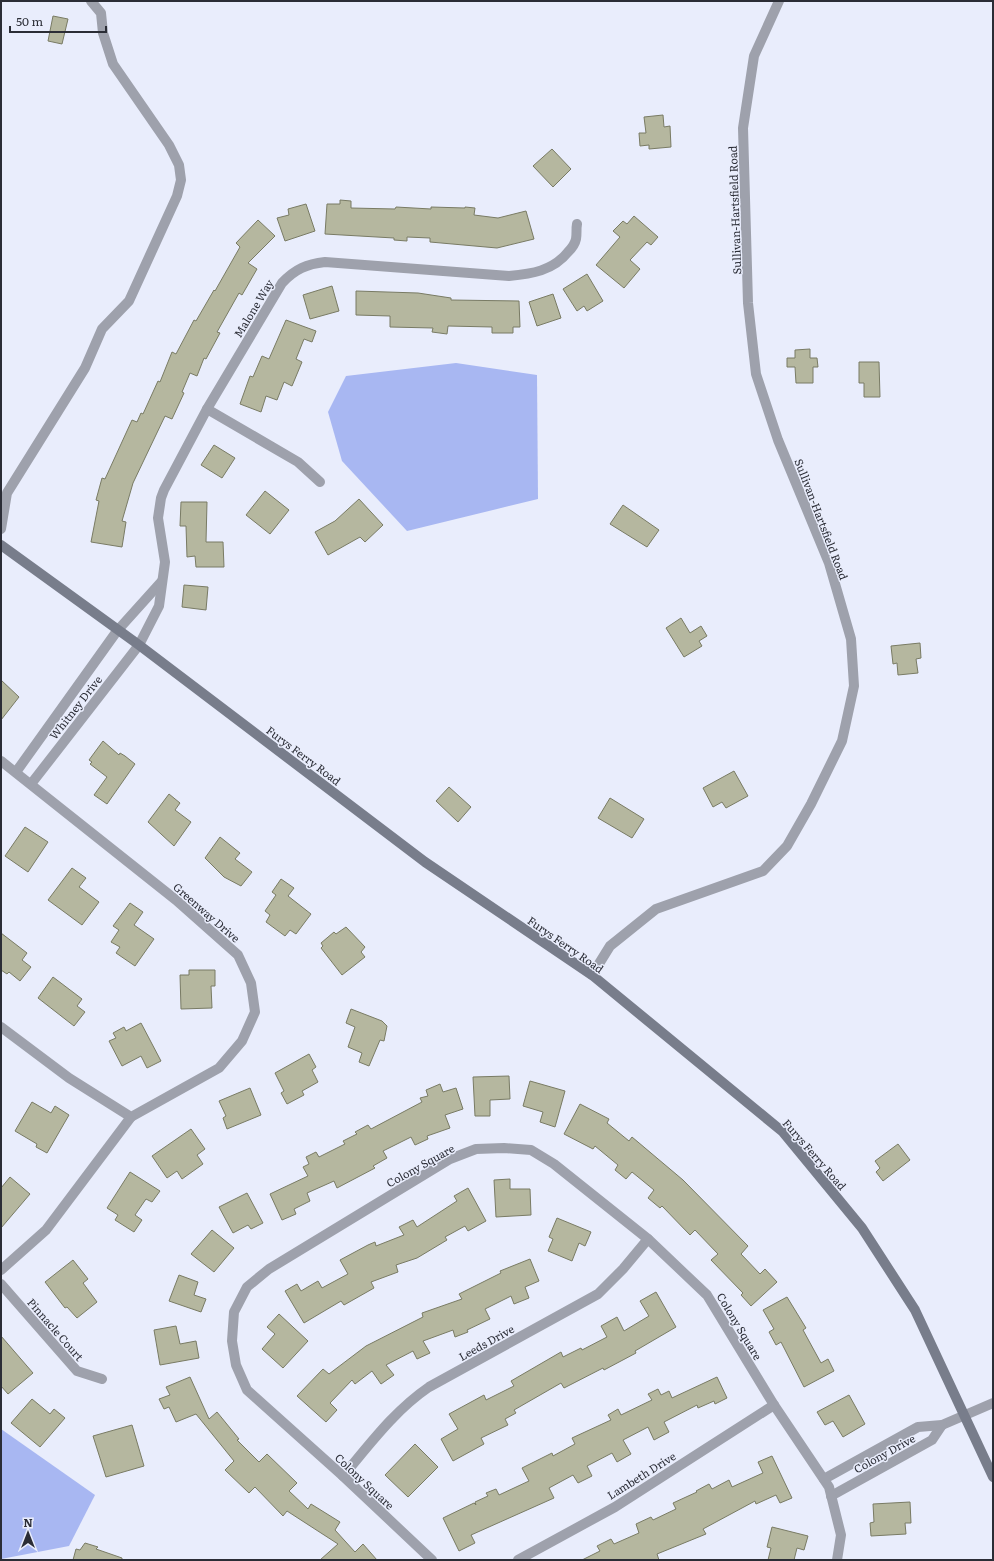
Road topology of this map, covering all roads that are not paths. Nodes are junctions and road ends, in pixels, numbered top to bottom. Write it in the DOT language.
graph roads {
  1 [pos="91,1"];
  2 [pos="779,1"];
  3 [pos="576,224"];
  4 [pos="207,409"];
  5 [pos="320,482"];
  6 [pos="1,529"];
  7 [pos="1,545"];
  8 [pos="162,581"];
  9 [pos="117,631"];
  10 [pos="139,645"];
  11 [pos="1,762"];
  12 [pos="16,772"];
  13 [pos="31,784"];
  14 [pos="592,975"];
  15 [pos="1,1027"];
  16 [pos="131,1117"];
  17 [pos="648,1239"];
  18 [pos="1,1270"];
  19 [pos="1,1284"];
  20 [pos="102,1379"];
  21 [pos="993,1403"];
  22 [pos="774,1405"];
  23 [pos="964,1415"];
  24 [pos="942,1425"];
  25 [pos="343,1476"];
  26 [pos="993,1477"];
  27 [pos="824,1479"];
  28 [pos="831,1496"];
  29 [pos="432,1560"];
  30 [pos="518,1560"];
  31 [pos="837,1560"];
  1 -- 6 [label="street"];
  2 -- 14 [label="street, Sullivan-Hartsfield Road"];
  3 -- 4 [label="street, Malone Way"];
  4 -- 5 [label="street"];
  4 -- 8 [label="street, Malone Way"];
  7 -- 9 [label="main road, Furys Ferry Road"];
  8 -- 9 [label="street"];
  8 -- 10 [label="street, Malone Way"];
  9 -- 10 [label="main road, Furys Ferry Road"];
  9 -- 12 [label="street, Whitney Drive"];
  10 -- 13 [label="street, Whitney Drive"];
  10 -- 14 [label="main road, Furys Ferry Road"];
  11 -- 12 [label="street, Greenway Drive"];
  12 -- 13 [label="street, Greenway Drive"];
  13 -- 16 [label="street, Greenway Drive"];
  14 -- 23 [label="main road, Furys Ferry Road"];
  15 -- 16 [label="street"];
  16 -- 18 [label="street, Greenway Drive"];
  17 -- 22 [label="street, Colony Square"];
  17 -- 25 [label="street, Leeds Drive"];
  17 -- 25 [label="street, Colony Square"];
  19 -- 20 [label="street, Pinnacle Court"];
  21 -- 23 [label="street, Colony Drive"];
  22 -- 27 [label="street, Colony Square"];
  22 -- 30 [label="street, Lambeth Drive"];
  23 -- 24 [label="street, Colony Drive"];
  23 -- 26 [label="main road, Furys Ferry Road"];
  24 -- 27 [label="street, Colony Drive"];
  24 -- 28 [label="street, Colony Drive"];
  25 -- 29 [label="street, Colony Square"];
  27 -- 28 [label="street, Colony Square"];
  28 -- 31 [label="street, Colony Square"];
}
